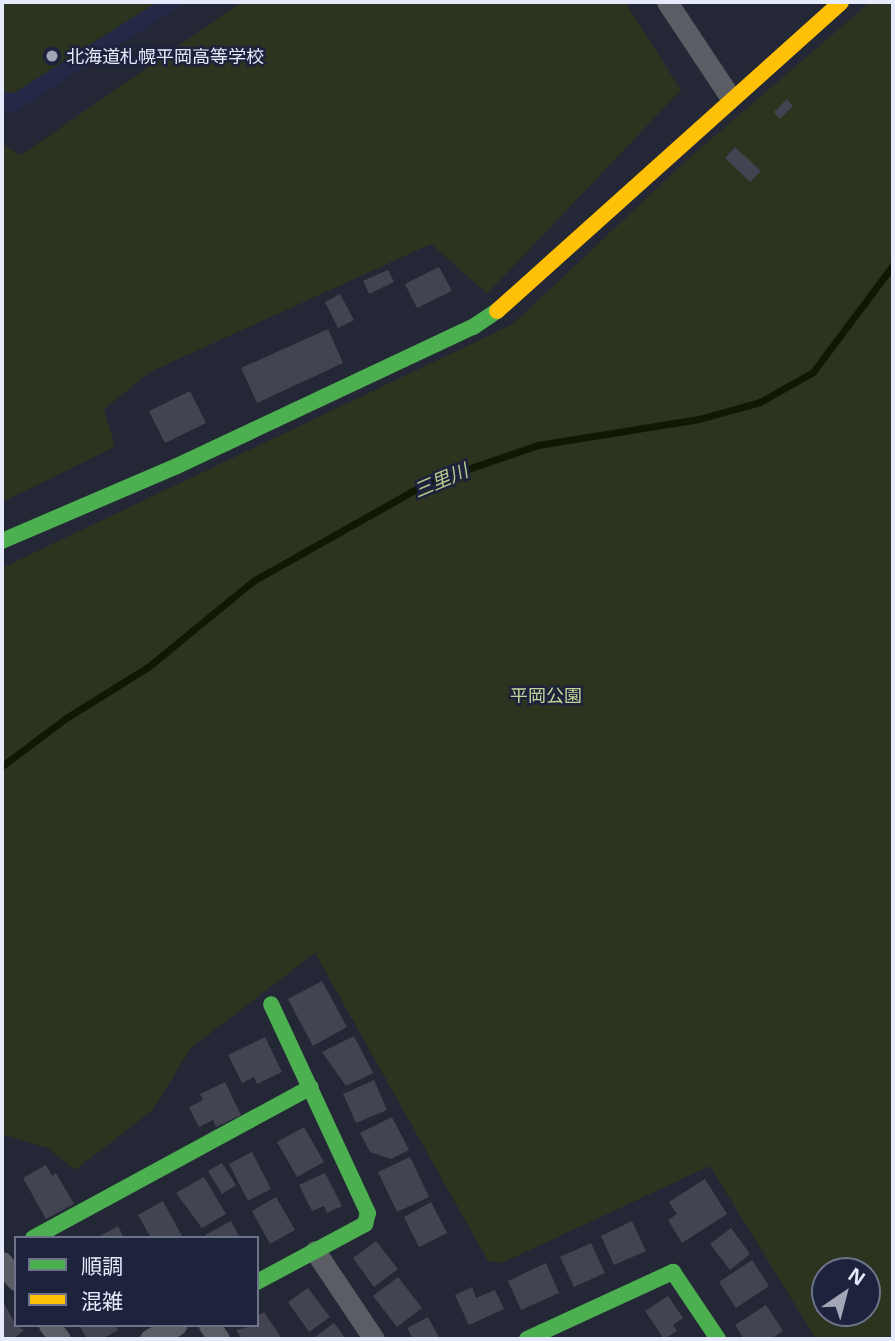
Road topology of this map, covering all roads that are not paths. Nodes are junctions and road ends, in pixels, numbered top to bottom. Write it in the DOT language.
graph roads {
  1 [pos="667,2"];
  2 [pos="841,2"];
  3 [pos="730,97"];
  4 [pos="2,541"];
  5 [pos="271,1004"];
  6 [pos="311,1087"];
  7 [pos="37,1236"];
  8 [pos="315,1251"];
  9 [pos="2,1262"];
  10 [pos="14,1277"];
  11 [pos="259,1281"];
  12 [pos="172,1327"];
  13 [pos="535,1337"];
  14 [pos="150,1339"];
  15 [pos="374,1339"];
  16 [pos="718,1339"];
  1 -- 3 [label="street"];
  2 -- 3 [label="street"];
  3 -- 4 [label="street"];
  5 -- 6 [label="street"];
  6 -- 7 [label="street"];
  6 -- 8 [label="street"];
  8 -- 11 [label="street"];
  8 -- 15 [label="street"];
  9 -- 10 [label="street"];
  12 -- 14 [label="street"];
  13 -- 16 [label="street"];
}
